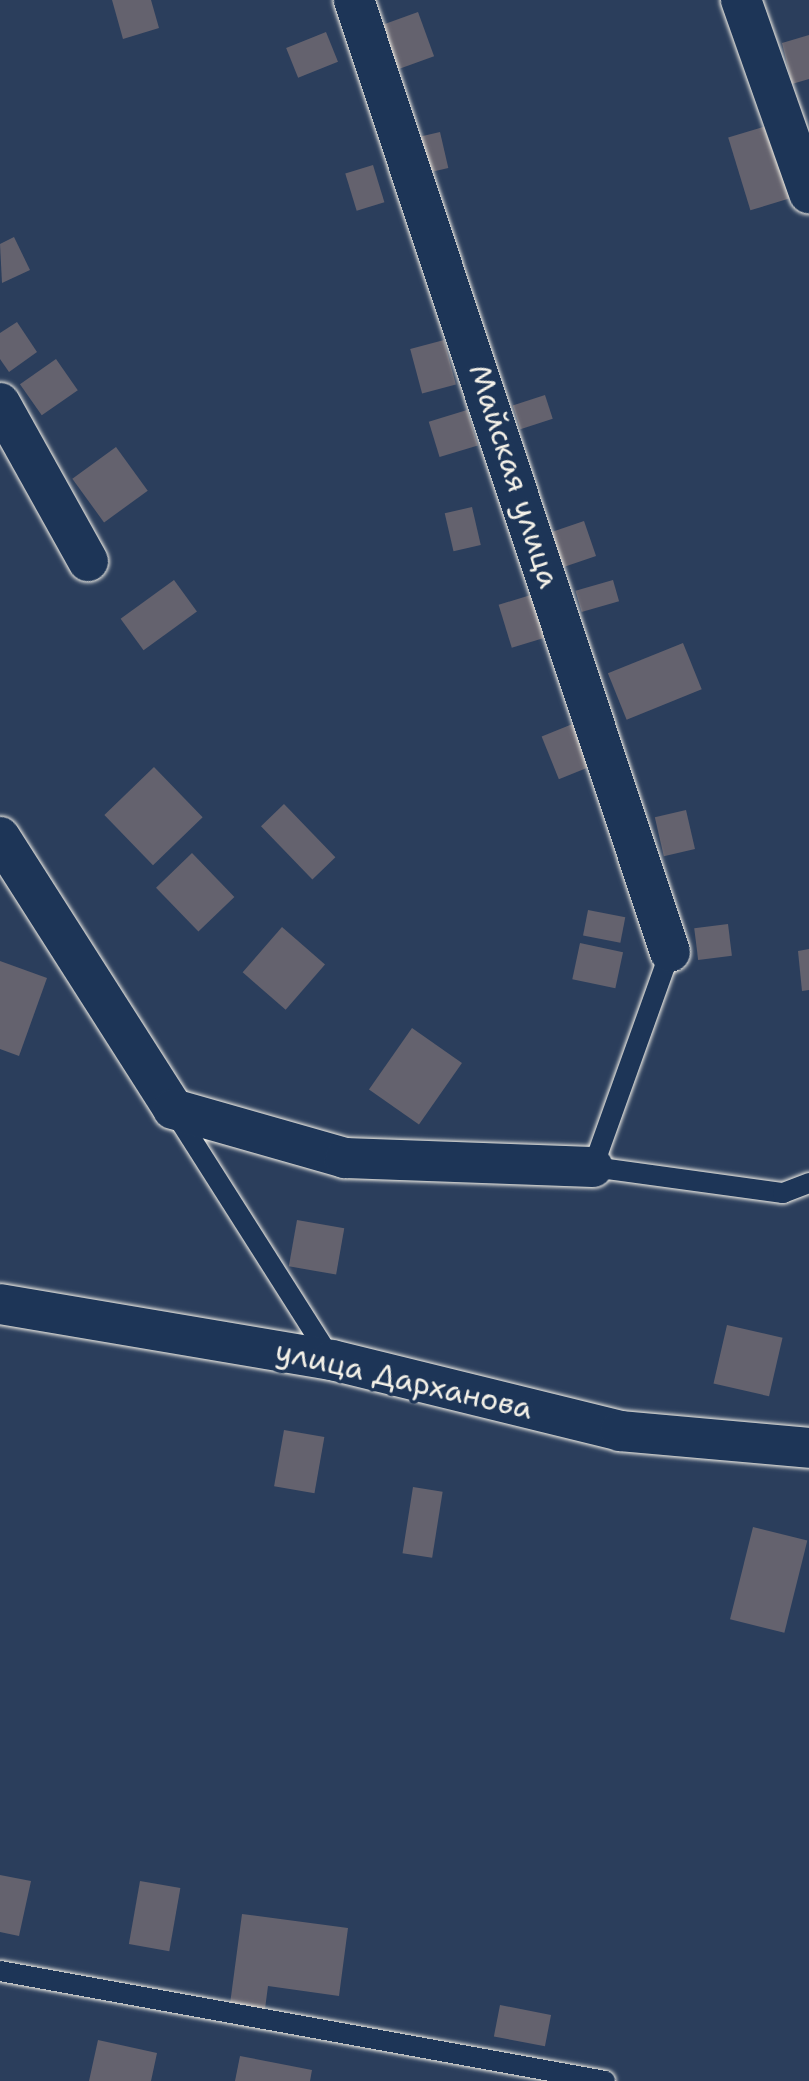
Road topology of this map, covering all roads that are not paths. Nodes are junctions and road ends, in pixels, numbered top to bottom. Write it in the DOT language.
graph roads {
  1 [pos="354,0"];
  2 [pos="741,0"];
  3 [pos="809,193"];
  4 [pos="0,403"];
  5 [pos="88,561"];
  6 [pos="0,837"];
  7 [pos="670,952"];
  8 [pos="173,1109"];
  9 [pos="593,1167"];
  10 [pos="809,1183"];
  11 [pos="0,1304"];
  12 [pos="332,1360"];
  13 [pos="809,1448"];
  14 [pos="0,1971"];
  15 [pos="605,2081"];
  1 -- 7 [label="street, Майская улица"];
  2 -- 3 [label="street"];
  4 -- 5 [label="street"];
  6 -- 8 [label="street"];
  7 -- 9 [label="lane"];
  8 -- 9 [label="street"];
  8 -- 12 [label="lane"];
  9 -- 10 [label="lane"];
  11 -- 12 [label="street, улица Дарханова"];
  12 -- 13 [label="street, улица Дарханова"];
  14 -- 15 [label="lane"];
}
